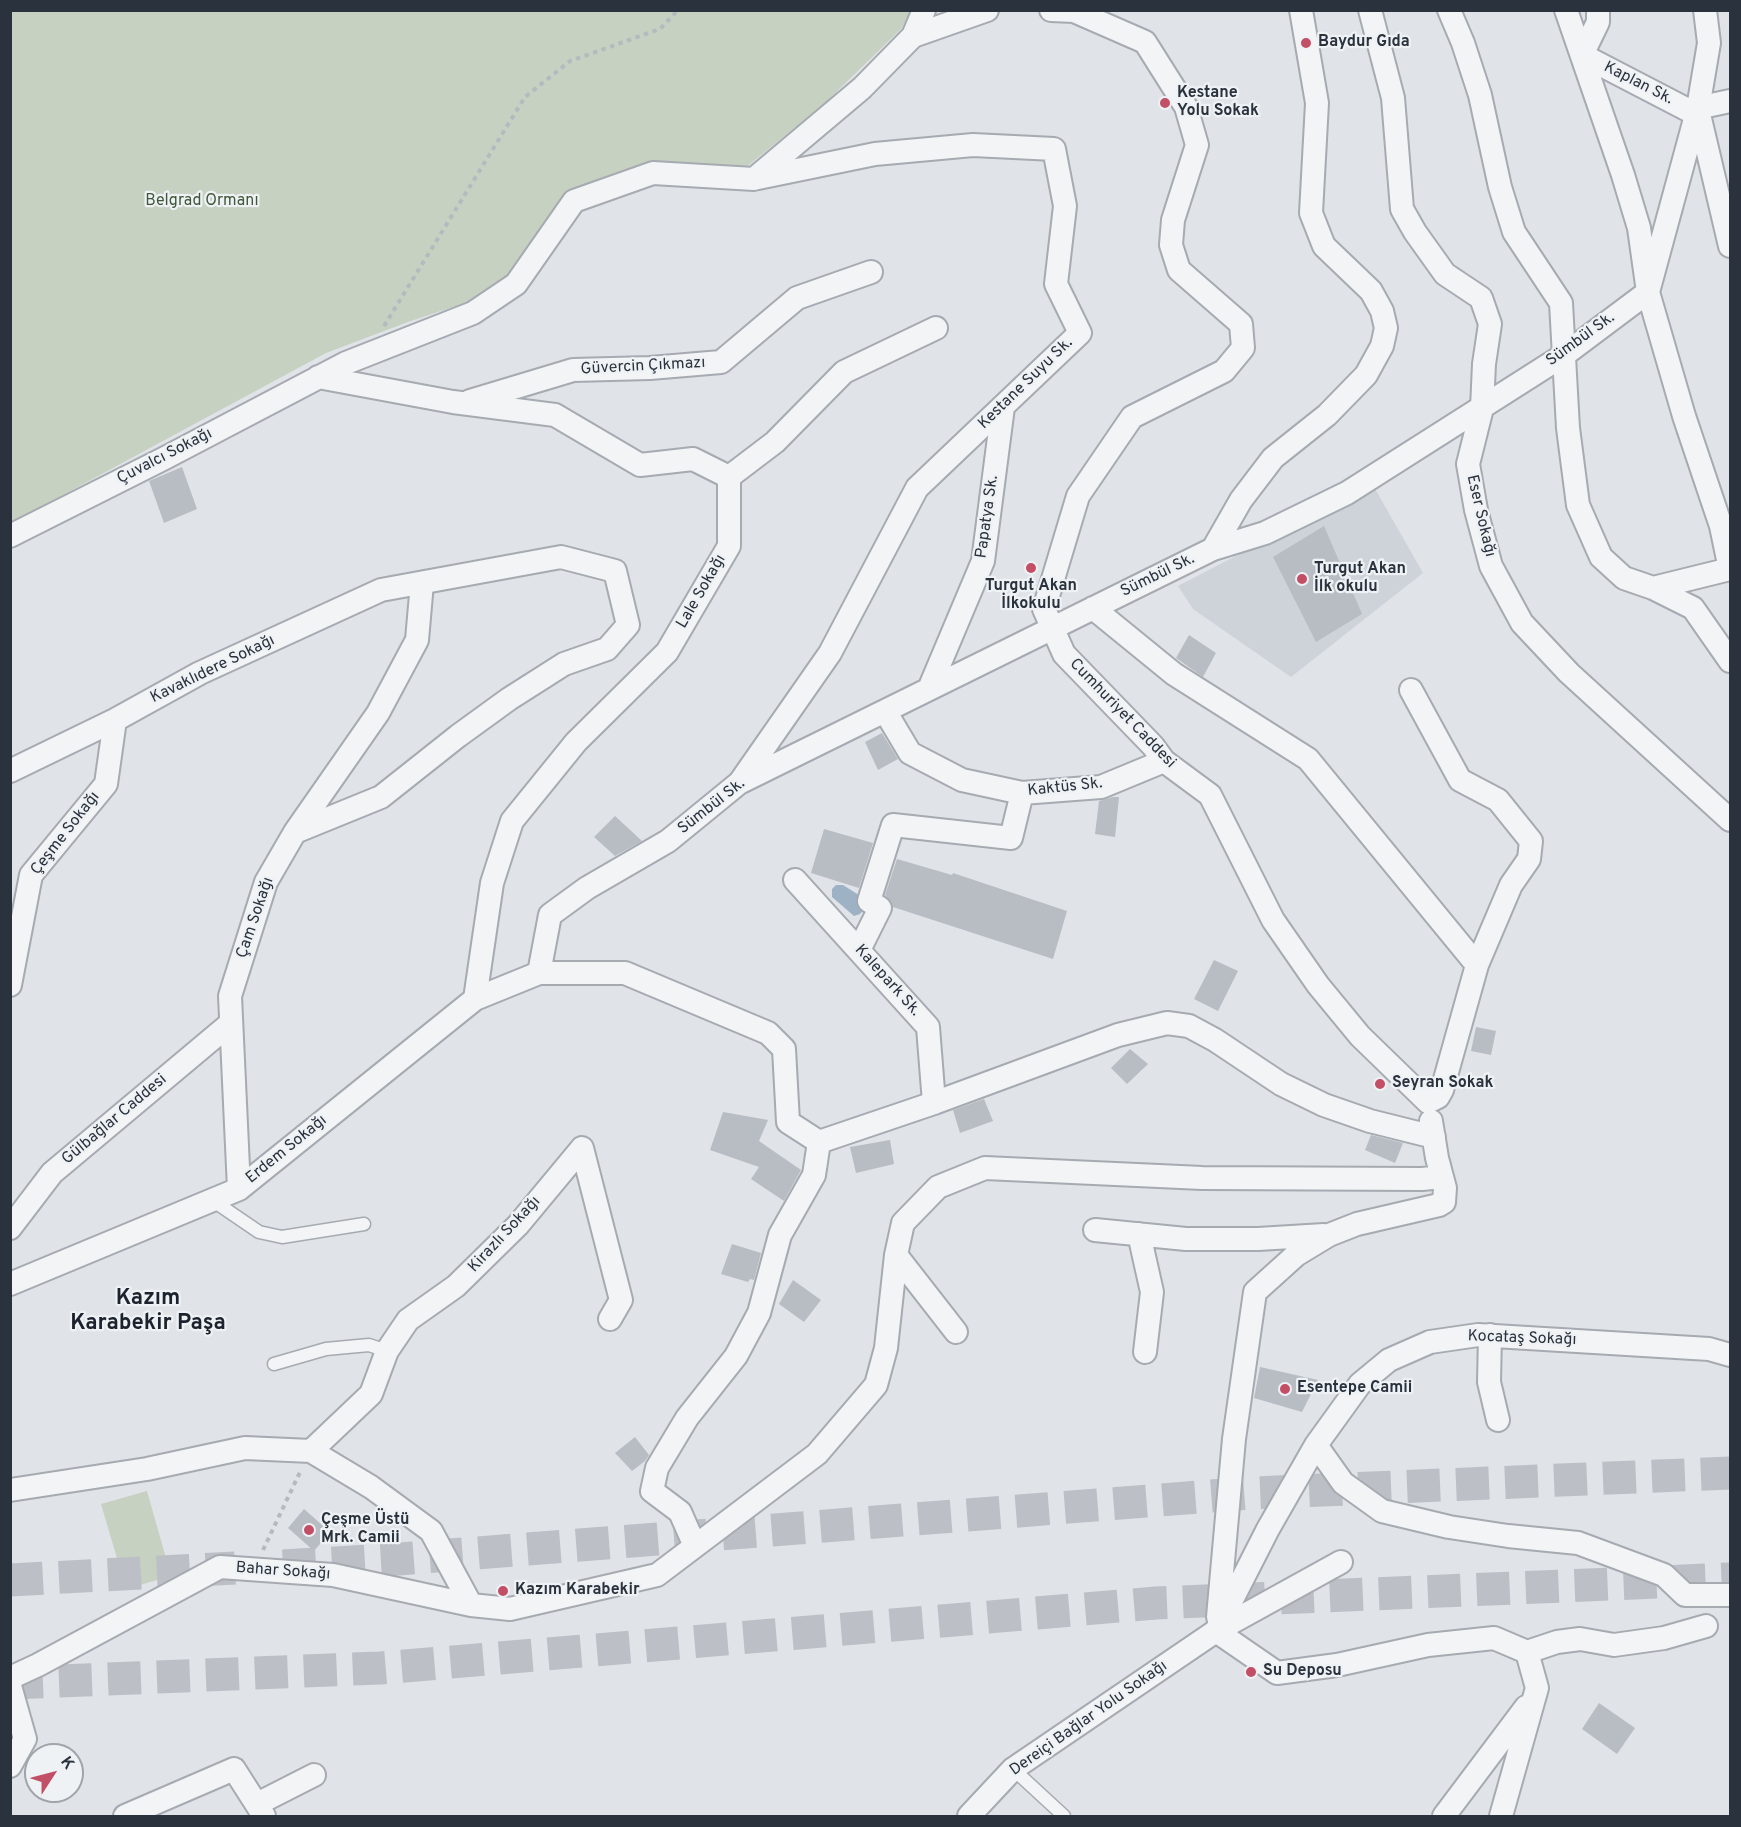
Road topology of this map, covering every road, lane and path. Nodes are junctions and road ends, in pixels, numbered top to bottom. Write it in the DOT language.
graph roads {
  1 [pos="678,10"];
  2 [pos="924,10"];
  3 [pos="987,10"];
  4 [pos="1051,10"];
  5 [pos="1301,10"];
  6 [pos="1370,10"];
  7 [pos="1449,10"];
  8 [pos="1566,10"];
  9 [pos="1598,10"];
  10 [pos="1705,10"];
  11 [pos="913,36"];
  12 [pos="1582,55"];
  13 [pos="1731,101"];
  14 [pos="1698,108"];
  15 [pos="754,179"];
  16 [pos="1731,246"];
  17 [pos="871,272"];
  18 [pos="1648,292"];
  19 [pos="936,328"];
  20 [pos="366,355"];
  21 [pos="1564,355"];
  22 [pos="318,377"];
  23 [pos="463,404"];
  24 [pos="1003,407"];
  25 [pos="1482,408"];
  26 [pos="729,477"];
  27 [pos="10,536"];
  28 [pos="1213,549"];
  29 [pos="1730,569"];
  30 [pos="422,583"];
  31 [pos="1653,588"];
  32 [pos="1093,608"];
  33 [pos="1052,628"];
  34 [pos="1731,661"];
  35 [pos="929,689"];
  36 [pos="1411,690"];
  37 [pos="885,711"];
  38 [pos="115,720"];
  39 [pos="1164,761"];
  40 [pos="10,771"];
  41 [pos="739,783"];
  42 [pos="1022,793"];
  43 [pos="1731,820"];
  44 [pos="295,832"];
  45 [pos="795,879"];
  46 [pos="859,950"];
  47 [pos="1477,965"];
  48 [pos="538,974"];
  49 [pos="10,985"];
  50 [pos="475,999"];
  51 [pos="231,1023"];
  52 [pos="1428,1102"];
  53 [pos="934,1103"];
  54 [pos="1434,1137"];
  55 [pos="819,1142"];
  56 [pos="1442,1177"];
  57 [pos="239,1189"];
  58 [pos="212,1200"];
  59 [pos="364,1224"];
  60 [pos="10,1228"];
  61 [pos="1095,1230"];
  62 [pos="1138,1234"];
  63 [pos="1329,1235"];
  64 [pos="896,1256"];
  65 [pos="10,1284"];
  66 [pos="610,1319"];
  67 [pos="956,1332"];
  68 [pos="1490,1335"];
  69 [pos="387,1351"];
  70 [pos="1145,1352"];
  71 [pos="1731,1355"];
  72 [pos="274,1364"];
  73 [pos="1498,1420"];
  74 [pos="1316,1445"];
  75 [pos="311,1451"];
  76 [pos="10,1490"];
  77 [pos="695,1546"];
  78 [pos="1341,1562"];
  79 [pos="253,1570"];
  80 [pos="1731,1595"];
  81 [pos="471,1605"];
  82 [pos="1706,1626"];
  83 [pos="1216,1631"];
  84 [pos="1527,1652"];
  85 [pos="10,1678"];
  86 [pos="10,1686"];
  87 [pos="1534,1696"];
  88 [pos="10,1766"];
  89 [pos="1013,1769"];
  90 [pos="314,1775"];
  91 [pos="260,1810"];
  92 [pos="125,1816"];
  93 [pos="969,1816"];
  94 [pos="1064,1816"];
  95 [pos="1444,1816"];
  96 [pos="1500,1816"];
  1 -- 20 [label="path"];
  2 -- 11 [label="street"];
  3 -- 11 [label="street"];
  4 -- 33 [label="street, Cumhuriyet Caddesi"];
  5 -- 28 [label="street"];
  6 -- 25 [label="street, Eser Sokağı"];
  7 -- 21 [label="street"];
  8 -- 12 [label="street"];
  9 -- 12 [label="street"];
  10 -- 14 [label="street"];
  11 -- 15 [label="street"];
  12 -- 14 [label="street, Kaplan Sk."];
  12 -- 18 [label="street"];
  13 -- 14 [label="street, Kaplan Sk."];
  14 -- 16 [label="street"];
  14 -- 18 [label="street"];
  15 -- 20 [label="street, Çuvalcı Sokağı"];
  15 -- 24 [label="street, Kestane Suyu Sk."];
  17 -- 23 [label="street, Güvercin Çıkmazı"];
  18 -- 21 [label="street, Sümbül Sk."];
  18 -- 29 [label="street"];
  19 -- 26 [label="street"];
  20 -- 22 [label="street, Çuvalcı Sokağı"];
  21 -- 25 [label="street, Sümbül Sk."];
  21 -- 31 [label="street"];
  22 -- 23 [label="street"];
  22 -- 27 [label="street, Çuvalcı Sokağı"];
  23 -- 26 [label="street"];
  24 -- 35 [label="street, Papatya Sk."];
  24 -- 41 [label="street, Kestane Suyu Sk."];
  25 -- 28 [label="street, Sümbül Sk."];
  25 -- 43 [label="street, Eser Sokağı"];
  26 -- 50 [label="street, Lale Sokağı"];
  28 -- 32 [label="street, Sümbül Sk."];
  29 -- 31 [label="street"];
  30 -- 38 [label="street, Kavaklıdere Sokağı"];
  30 -- 44 [label="street, Çam Sokağı"];
  30 -- 44 [label="street, Kavaklıdere Sokağı"];
  31 -- 34 [label="street"];
  32 -- 33 [label="street, Sümbül Sk."];
  32 -- 47 [label="street"];
  33 -- 35 [label="street, Sümbül Sk."];
  33 -- 39 [label="street, Cumhuriyet Caddesi"];
  35 -- 37 [label="street, Sümbül Sk."];
  36 -- 47 [label="street"];
  37 -- 41 [label="street, Sümbül Sk."];
  37 -- 42 [label="street, Kaktüs Sk."];
  38 -- 40 [label="street, Kavaklıdere Sokağı"];
  38 -- 49 [label="street, Çeşme Sokağı"];
  39 -- 42 [label="street, Kaktüs Sk."];
  39 -- 52 [label="street, Cumhuriyet Caddesi"];
  41 -- 48 [label="street, Sümbül Sk."];
  42 -- 46 [label="street"];
  44 -- 51 [label="street, Çam Sokağı"];
  45 -- 46 [label="street, Kalepark Sk."];
  46 -- 53 [label="street, Kalepark Sk."];
  47 -- 52 [label="street"];
  48 -- 50 [label="street, Erdem Sokağı"];
  48 -- 55 [label="street"];
  50 -- 57 [label="street, Erdem Sokağı"];
  51 -- 57 [label="street, Çam Sokağı"];
  51 -- 60 [label="street, Gülbağlar Caddesi"];
  52 -- 54 [label="street"];
  53 -- 54 [label="street"];
  53 -- 55 [label="street"];
  54 -- 56 [label="street"];
  55 -- 77 [label="street"];
  56 -- 63 [label="street"];
  56 -- 64 [label="street, Bahar Sokağı"];
  57 -- 58 [label="street, Erdem Sokağı"];
  58 -- 59 [label="lane"];
  58 -- 65 [label="street, Erdem Sokağı"];
  61 -- 62 [label="street"];
  62 -- 63 [label="street"];
  62 -- 70 [label="street"];
  63 -- 83 [label="street"];
  64 -- 67 [label="street"];
  64 -- 77 [label="street, Bahar Sokağı"];
  66 -- 69 [label="street, Kirazlı Sokağı"];
  68 -- 71 [label="street, Kocataş Sokağı"];
  68 -- 73 [label="street"];
  68 -- 74 [label="street, Kocataş Sokağı"];
  69 -- 72 [label="lane"];
  69 -- 75 [label="street, Kirazlı Sokağı"];
  74 -- 80 [label="street"];
  74 -- 83 [label="street, Kocataş Sokağı"];
  75 -- 76 [label="street"];
  75 -- 79 [label="path"];
  75 -- 81 [label="street"];
  77 -- 81 [label="street, Bahar Sokağı"];
  78 -- 83 [label="street, Dereiçi Bağlar Yolu Sokağı"];
  79 -- 81 [label="street, Bahar Sokağı"];
  79 -- 85 [label="street, Bahar Sokağı"];
  82 -- 84 [label="street"];
  83 -- 84 [label="street"];
  83 -- 89 [label="street, Dereiçi Bağlar Yolu Sokağı"];
  84 -- 87 [label="street"];
  86 -- 88 [label="street"];
  87 -- 95 [label="street"];
  87 -- 96 [label="street"];
  89 -- 93 [label="street, Dereiçi Bağlar Yolu Sokağı"];
  89 -- 94 [label="lane"];
  90 -- 91 [label="street"];
  91 -- 92 [label="street"];
}
